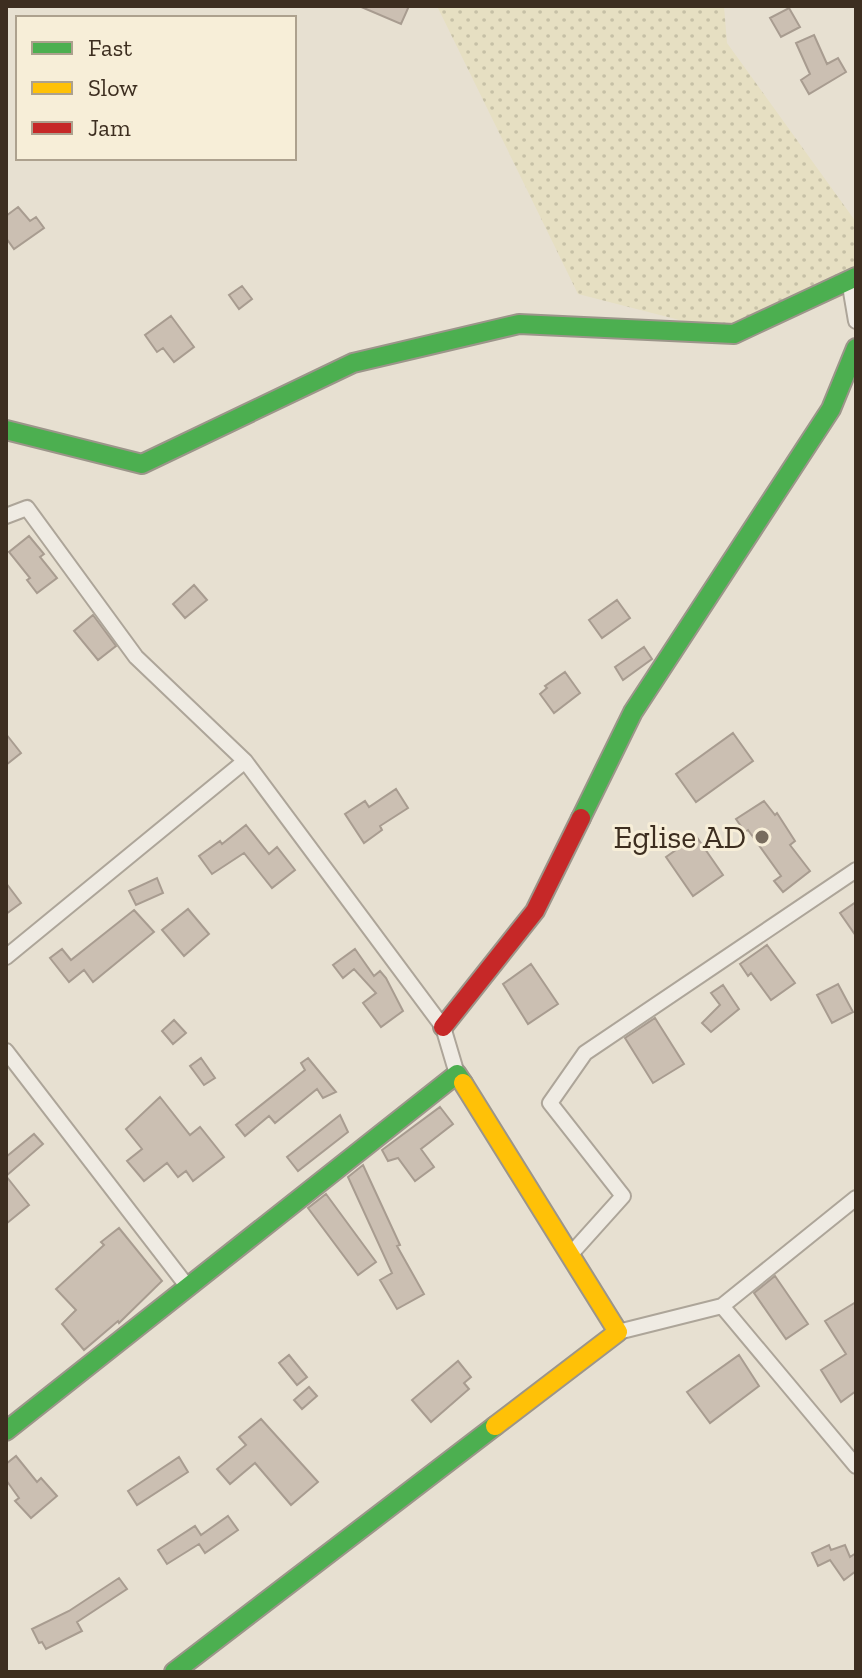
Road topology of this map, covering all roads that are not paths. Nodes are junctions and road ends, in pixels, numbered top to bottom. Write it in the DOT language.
graph roads {
  1 [pos="852,279"];
  2 [pos="856,321"];
  3 [pos="856,348"];
  4 [pos="6,430"];
  5 [pos="6,516"];
  6 [pos="245,761"];
  7 [pos="856,870"];
  8 [pos="6,957"];
  9 [pos="443,1027"];
  10 [pos="6,1051"];
  11 [pos="457,1074"];
  12 [pos="856,1198"];
  13 [pos="570,1255"];
  14 [pos="187,1286"];
  15 [pos="722,1306"];
  16 [pos="618,1332"];
  17 [pos="6,1431"];
  18 [pos="856,1466"];
  19 [pos="174,1672"];
  1 -- 2 [label="street"];
  1 -- 4 [label="street"];
  3 -- 9 [label="street"];
  5 -- 6 [label="street"];
  6 -- 8 [label="street"];
  6 -- 9 [label="street"];
  7 -- 13 [label="street"];
  9 -- 11 [label="street"];
  10 -- 14 [label="street"];
  11 -- 13 [label="street"];
  11 -- 14 [label="street"];
  12 -- 15 [label="street"];
  13 -- 16 [label="street"];
  14 -- 17 [label="street"];
  15 -- 16 [label="street"];
  15 -- 18 [label="street"];
  16 -- 19 [label="street"];
}
